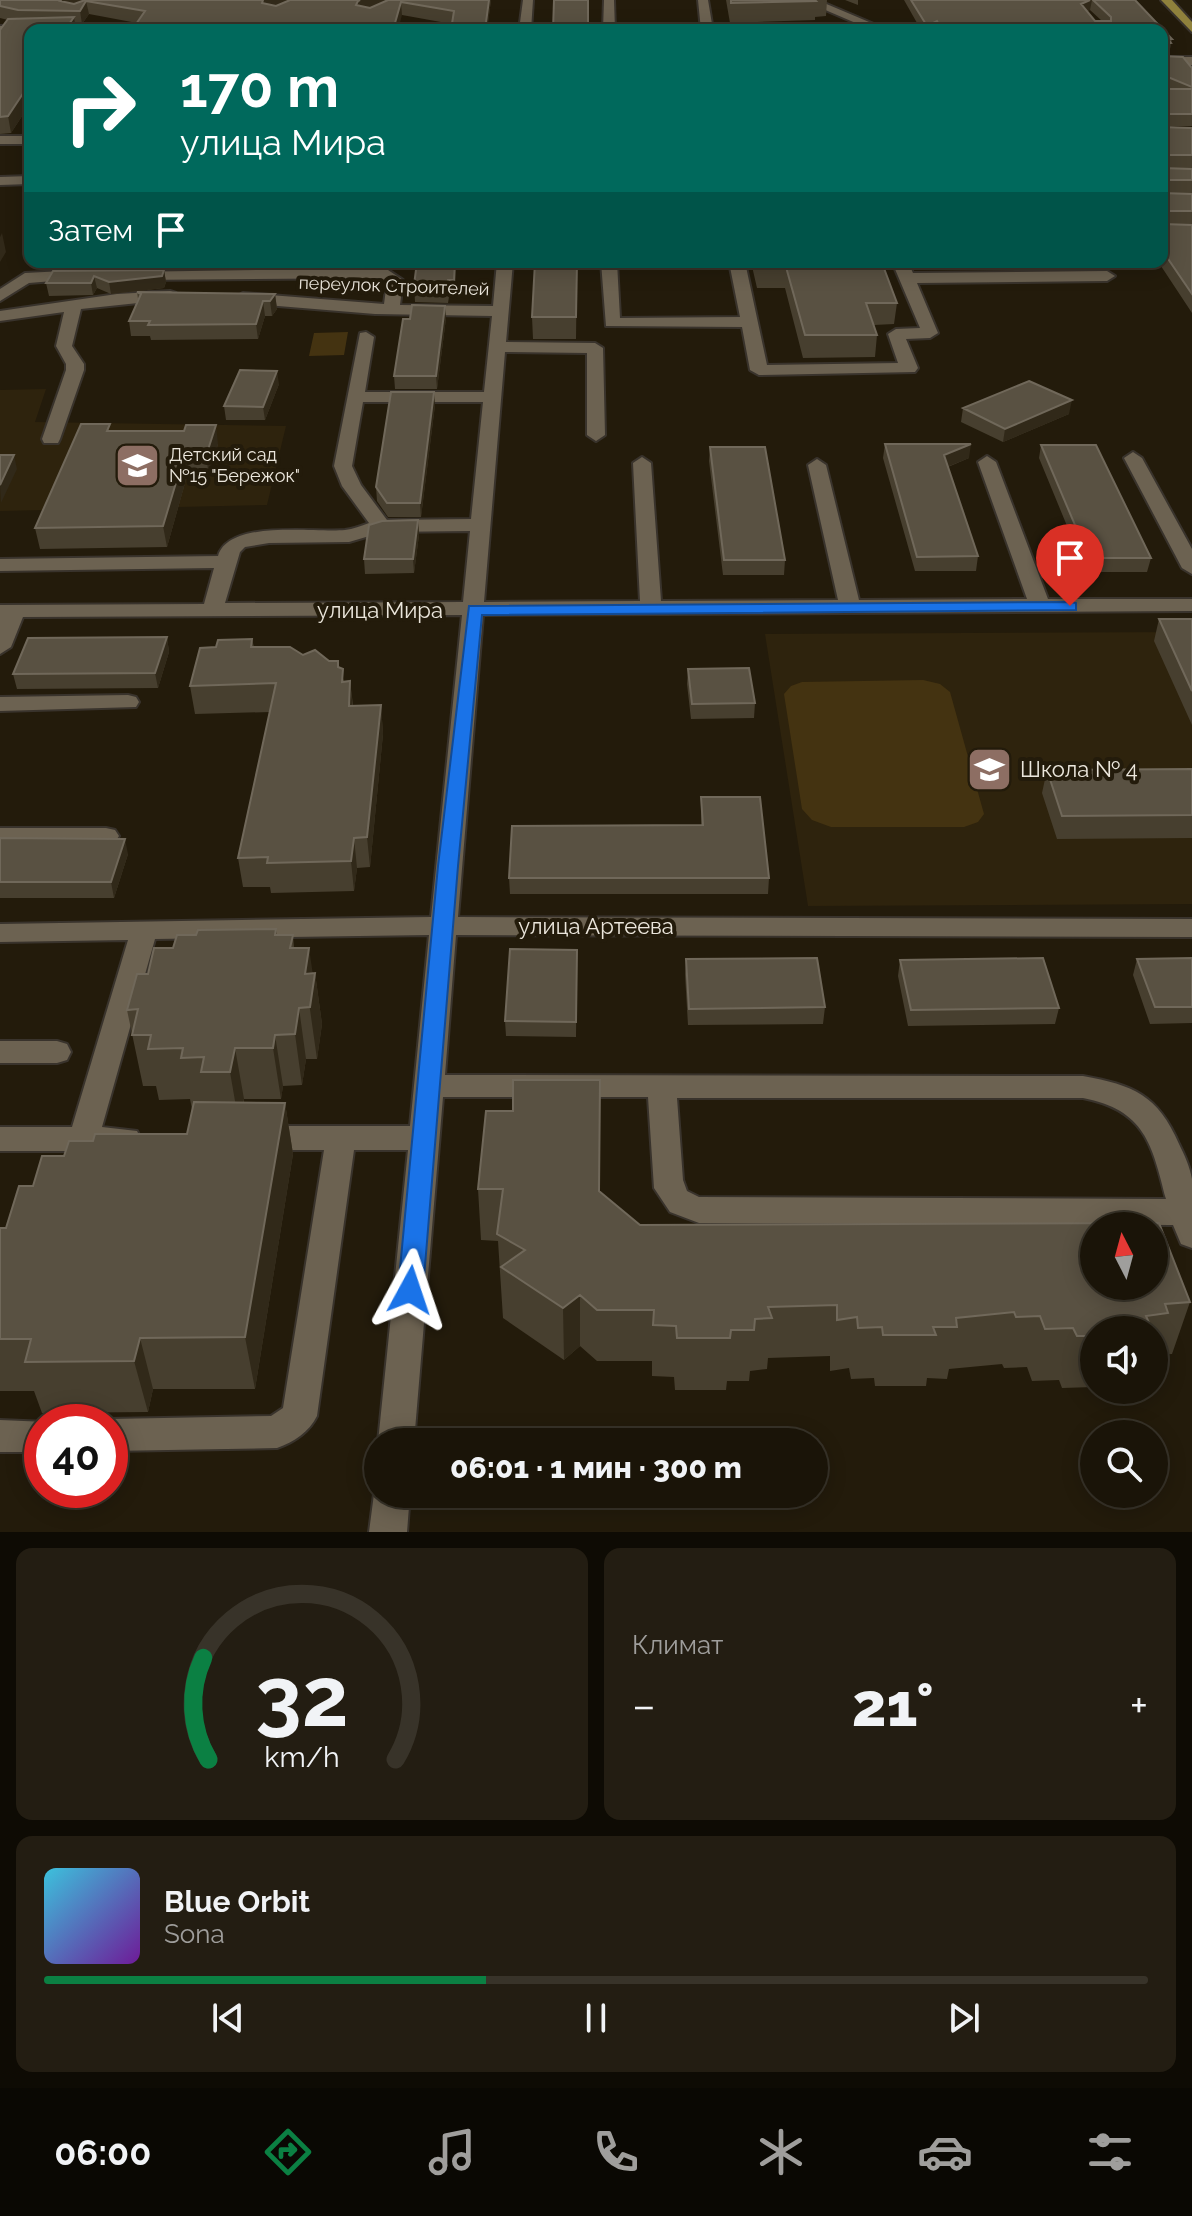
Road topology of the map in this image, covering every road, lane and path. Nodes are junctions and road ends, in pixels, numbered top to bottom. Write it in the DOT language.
graph roads {
  1 [pos="528,0"];
  2 [pos="609,0"];
  3 [pos="703,0"];
  4 [pos="807,0"];
  5 [pos="1166,0"];
  6 [pos="526,24"];
  7 [pos="609,24"];
  8 [pos="706,24"];
  9 [pos="867,24"];
  10 [pos="0,29"];
  11 [pos="24,29"];
  12 [pos="1192,29"];
  13 [pos="1168,61"];
  14 [pos="1192,61"];
  15 [pos="0,140"];
  16 [pos="24,140"];
  17 [pos="217,268"];
  18 [pos="504,268"];
  19 [pos="609,268"];
  20 [pos="738,268"];
  21 [pos="903,270"];
  22 [pos="1107,276"];
  23 [pos="0,296"];
  24 [pos="207,296"];
  25 [pos="74,305"];
  26 [pos="391,309"];
  27 [pos="500,311"];
  28 [pos="0,316"];
  29 [pos="749,322"];
  30 [pos="366,337"];
  31 [pos="497,347"];
  32 [pos="355,397"];
  33 [pos="493,397"];
  34 [pos="596,435"];
  35 [pos="51,439"];
  36 [pos="1133,458"];
  37 [pos="987,462"];
  38 [pos="642,463"];
  39 [pos="817,465"];
  40 [pos="481,525"];
  41 [pos="381,526"];
  42 [pos="226,562"];
  43 [pos="0,565"];
  44 [pos="1192,568"];
  45 [pos="1192,605"];
  46 [pos="1040,607"];
  47 [pos="850,608"];
  48 [pos="651,609"];
  49 [pos="213,610"];
  50 [pos="475,610"];
  51 [pos="8,611"];
  52 [pos="0,647"];
  53 [pos="128,702"];
  54 [pos="0,704"];
  55 [pos="0,836"];
  56 [pos="106,836"];
  57 [pos="443,927"];
  58 [pos="1192,928"];
  59 [pos="144,930"];
  60 [pos="0,933"];
  61 [pos="0,1052"];
  62 [pos="57,1052"];
  63 [pos="428,1086"];
  64 [pos="662,1087"];
  65 [pos="235,1138"];
  66 [pos="341,1138"];
  67 [pos="424,1138"];
  68 [pos="0,1139"];
  69 [pos="84,1139"];
  70 [pos="159,1139"];
  71 [pos="1190,1220"];
  72 [pos="397,1428"];
  73 [pos="128,1435"];
  74 [pos="0,1436"];
  75 [pos="24,1436"];
  76 [pos="391,1508"];
  77 [pos="388,1532"];
  1 -- 6 [label="street"];
  2 -- 7 [label="street"];
  3 -- 8 [label="street"];
  4 -- 9 [label="street"];
  5 -- 12 [label="main road"];
  10 -- 11 [label="street"];
  13 -- 14 [label="street"];
  15 -- 16 [label="street"];
  17 -- 23 [label="street"];
  17 -- 24 [label="street"];
  17 -- 26 [label="street"];
  18 -- 27 [label="street"];
  19 -- 29 [label="street"];
  20 -- 29 [label="street"];
  21 -- 22 [label="street"];
  21 -- 29 [label="street"];
  24 -- 25 [label="street, переулок Строителей"];
  24 -- 26 [label="street, переулок Строителей"];
  25 -- 28 [label="street, переулок Строителей"];
  25 -- 35 [label="street"];
  26 -- 27 [label="street, переулок Строителей"];
  27 -- 31 [label="street"];
  30 -- 32 [label="street"];
  31 -- 33 [label="street"];
  31 -- 34 [label="street"];
  32 -- 33 [label="street"];
  32 -- 41 [label="street"];
  33 -- 40 [label="street"];
  36 -- 44 [label="street"];
  37 -- 46 [label="street"];
  38 -- 48 [label="street"];
  39 -- 47 [label="street"];
  40 -- 41 [label="street"];
  40 -- 50 [label="street"];
  41 -- 42 [label="street"];
  42 -- 43 [label="street"];
  42 -- 49 [label="street"];
  45 -- 46 [label="street, улица Мира"];
  46 -- 47 [label="street, улица Мира"];
  47 -- 48 [label="street, улица Мира"];
  48 -- 50 [label="street, улица Мира"];
  49 -- 50 [label="street, улица Мира"];
  49 -- 51 [label="street, улица Мира"];
  50 -- 57 [label="street"];
  51 -- 52 [label="street"];
  53 -- 54 [label="street"];
  55 -- 56 [label="street"];
  57 -- 58 [label="street, улица Артеева"];
  57 -- 59 [label="street, улица Артеева"];
  57 -- 63 [label="street"];
  59 -- 60 [label="street, улица Артеева"];
  59 -- 69 [label="street"];
  61 -- 62 [label="street"];
  63 -- 64 [label="street"];
  63 -- 67 [label="street"];
  64 -- 71 [label="street"];
  64 -- 71 [label="street"];
  65 -- 66 [label="street"];
  66 -- 67 [label="street"];
  66 -- 73 [label="street"];
  67 -- 72 [label="street"];
  68 -- 69 [label="street"];
  69 -- 70 [label="street"];
  74 -- 75 [label="street"];
  76 -- 77 [label="street"];
}
